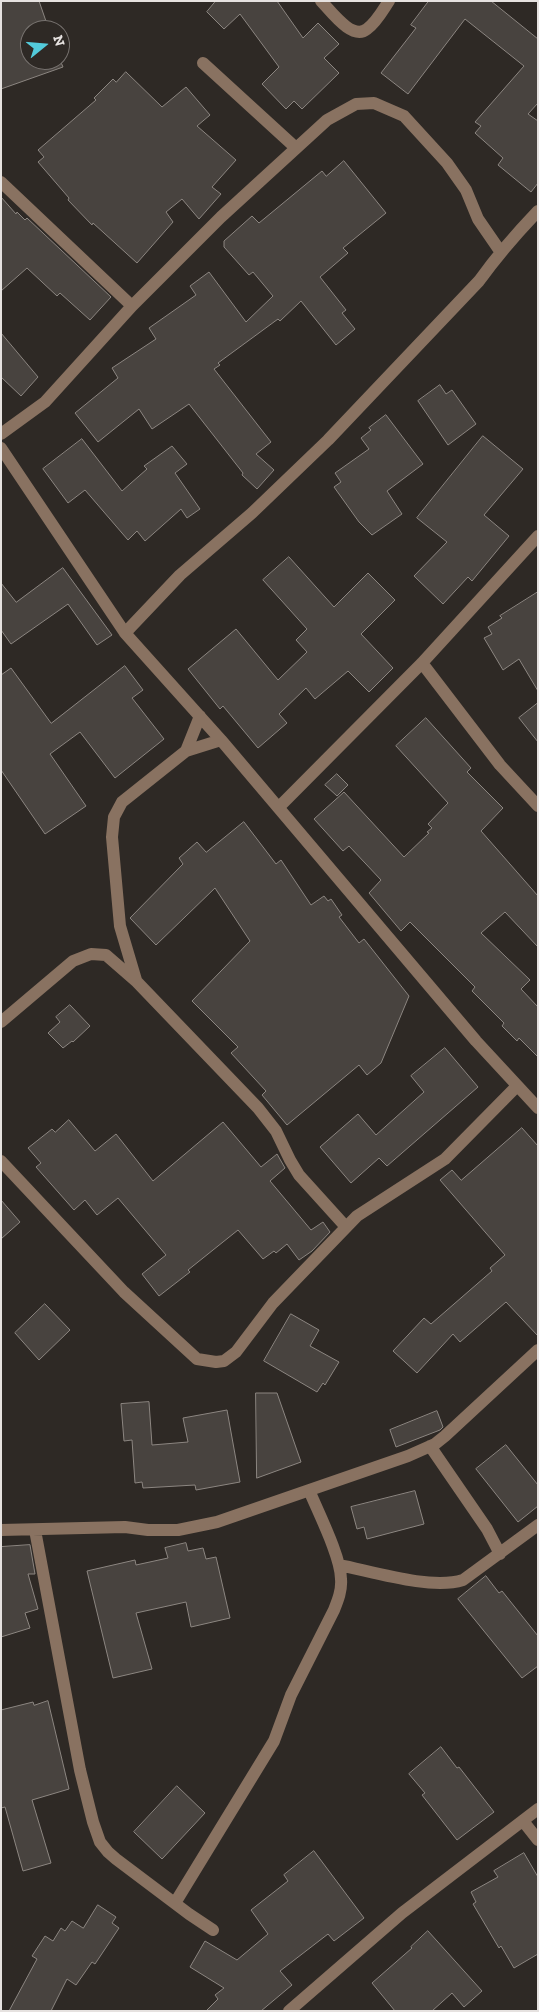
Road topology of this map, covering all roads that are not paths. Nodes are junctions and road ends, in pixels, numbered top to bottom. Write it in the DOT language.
graph roads {
  1 [pos="321,1"];
  2 [pos="389,1"];
  3 [pos="203,63"];
  4 [pos="296,148"];
  5 [pos="1,182"];
  6 [pos="538,210"];
  7 [pos="500,251"];
  8 [pos="132,306"];
  9 [pos="1,434"];
  10 [pos="1,448"];
  11 [pos="6,465"];
  12 [pos="538,536"];
  13 [pos="125,633"];
  14 [pos="422,663"];
  15 [pos="200,716"];
  16 [pos="221,740"];
  17 [pos="186,751"];
  18 [pos="538,806"];
  19 [pos="279,807"];
  20 [pos="137,982"];
  21 [pos="1,1022"];
  22 [pos="517,1086"];
  23 [pos="538,1108"];
  24 [pos="1,1161"];
  25 [pos="346,1227"];
  26 [pos="538,1350"];
  27 [pos="430,1446"];
  28 [pos="309,1490"];
  29 [pos="538,1525"];
  30 [pos="1,1530"];
  31 [pos="35,1530"];
  32 [pos="500,1554"];
  33 [pos="340,1565"];
  34 [pos="538,1809"];
  35 [pos="523,1821"];
  36 [pos="538,1840"];
  37 [pos="175,1903"];
  38 [pos="213,1930"];
  39 [pos="289,2011"];
  1 -- 2 [label="street"];
  3 -- 4 [label="street"];
  4 -- 7 [label="street"];
  4 -- 8 [label="street"];
  5 -- 8 [label="street"];
  6 -- 7 [label="street"];
  7 -- 13 [label="street"];
  8 -- 9 [label="street"];
  10 -- 11 [label="street"];
  11 -- 13 [label="street"];
  12 -- 14 [label="street"];
  13 -- 15 [label="street"];
  14 -- 18 [label="street"];
  14 -- 19 [label="street"];
  15 -- 16 [label="street"];
  15 -- 17 [label="street"];
  16 -- 17 [label="street"];
  16 -- 19 [label="street"];
  17 -- 20 [label="street"];
  19 -- 22 [label="street"];
  20 -- 21 [label="street"];
  20 -- 25 [label="street"];
  22 -- 23 [label="street"];
  22 -- 25 [label="street"];
  24 -- 25 [label="street"];
  26 -- 27 [label="street"];
  27 -- 28 [label="street"];
  27 -- 32 [label="street"];
  28 -- 31 [label="street"];
  28 -- 33 [label="street"];
  29 -- 32 [label="street"];
  30 -- 31 [label="street"];
  31 -- 37 [label="street"];
  32 -- 33 [label="street"];
  33 -- 37 [label="street"];
  34 -- 35 [label="street"];
  35 -- 36 [label="street"];
  35 -- 39 [label="street"];
  37 -- 38 [label="street"];
}
